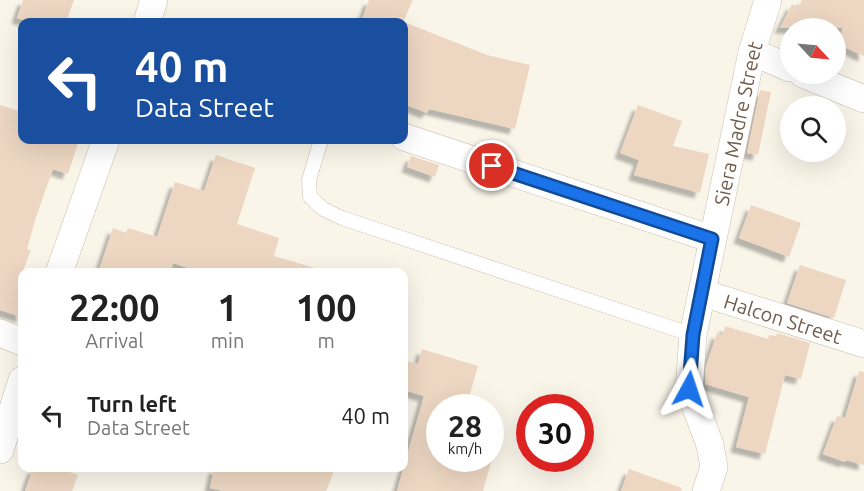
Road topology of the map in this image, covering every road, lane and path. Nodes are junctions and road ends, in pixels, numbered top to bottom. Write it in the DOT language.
graph roads {
  1 [pos="154,0"];
  2 [pos="768,0"];
  3 [pos="148,18"];
  4 [pos="752,52"];
  5 [pos="780,64"];
  6 [pos="827,84"];
  7 [pos="864,99"];
  8 [pos="408,138"];
  9 [pos="105,144"];
  10 [pos="320,144"];
  11 [pos="712,239"];
  12 [pos="61,268"];
  13 [pos="703,293"];
  14 [pos="0,333"];
  15 [pos="693,335"];
  16 [pos="18,340"];
  17 [pos="864,344"];
  18 [pos="18,393"];
  19 [pos="0,450"];
  20 [pos="706,491"];
  1 -- 3 [label="street"];
  2 -- 4 [label="street, Siera Madre Street"];
  4 -- 5 [label="street"];
  4 -- 11 [label="street, Siera Madre Street"];
  6 -- 7 [label="street"];
  8 -- 11 [label="street"];
  9 -- 12 [label="street"];
  10 -- 15 [label="lane"];
  11 -- 13 [label="street, Siera Madre Street"];
  13 -- 15 [label="street, Siera Madre Street"];
  13 -- 17 [label="street, Halcon Street"];
  14 -- 16 [label="street"];
  15 -- 20 [label="street, Siera Madre Street"];
  18 -- 19 [label="street"];
}
